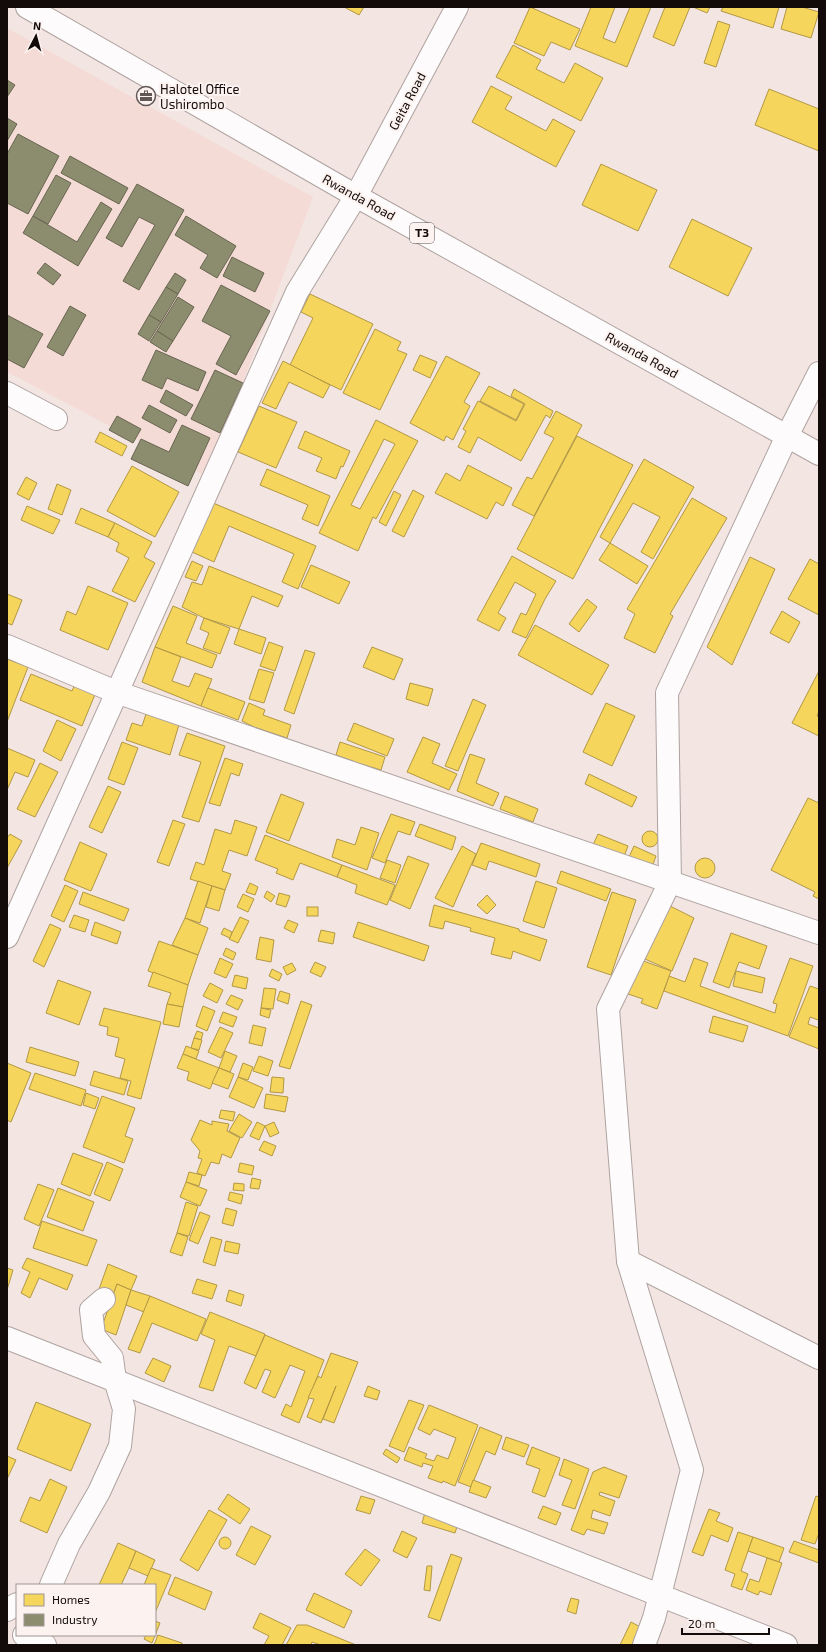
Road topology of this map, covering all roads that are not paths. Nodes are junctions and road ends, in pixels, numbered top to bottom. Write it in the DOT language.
graph roads {
  1 [pos="28,7"];
  2 [pos="458,7"];
  3 [pos="356,196"];
  4 [pos="819,374"];
  5 [pos="7,393"];
  6 [pos="56,419"];
  7 [pos="788,436"];
  8 [pos="819,454"];
  9 [pos="7,646"];
  10 [pos="116,692"];
  11 [pos="670,882"];
  12 [pos="8,931"];
  13 [pos="819,933"];
  14 [pos="628,1261"];
  15 [pos="104,1299"];
  16 [pos="7,1338"];
  17 [pos="819,1358"];
  18 [pos="115,1380"];
  19 [pos="143,1391"];
  20 [pos="124,1409"];
  21 [pos="51,1584"];
  22 [pos="660,1595"];
  23 [pos="16,1605"];
  24 [pos="7,1610"];
  25 [pos="26,1636"];
  26 [pos="45,1645"];
  27 [pos="644,1645"];
  28 [pos="786,1645"];
  1 -- 3 [label="main road, Rwanda Road / T3"];
  2 -- 3 [label="main road, Geita Road"];
  3 -- 7 [label="main road, Rwanda Road / T3"];
  3 -- 10 [label="main road, Geita Road"];
  4 -- 7 [label="main road"];
  5 -- 6 [label="main road"];
  7 -- 8 [label="main road, Rwanda Road / T3"];
  7 -- 11 [label="main road"];
  9 -- 10 [label="main road"];
  10 -- 11 [label="main road"];
  10 -- 12 [label="main road, Geita Road"];
  11 -- 13 [label="main road"];
  11 -- 14 [label="main road"];
  14 -- 17 [label="main road"];
  14 -- 22 [label="main road"];
  15 -- 18 [label="main road"];
  16 -- 18 [label="main road"];
  18 -- 19 [label="main road"];
  18 -- 20 [label="main road"];
  19 -- 20 [label="main road"];
  19 -- 22 [label="main road"];
  20 -- 21 [label="main road"];
  22 -- 27 [label="main road"];
  22 -- 28 [label="main road"];
  23 -- 24 [label="main road"];
  25 -- 26 [label="main road"];
}
